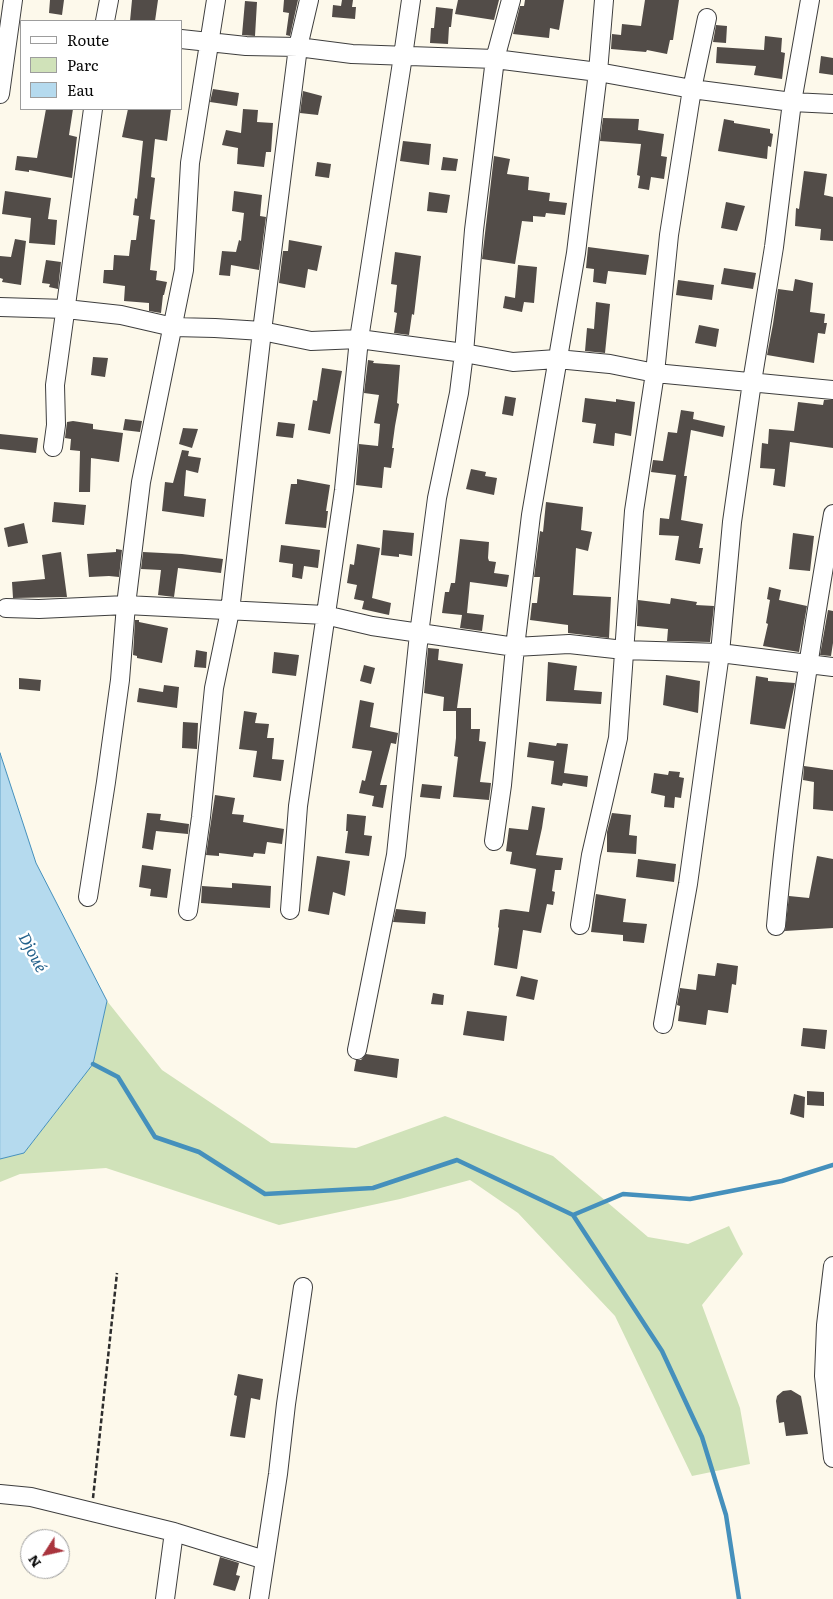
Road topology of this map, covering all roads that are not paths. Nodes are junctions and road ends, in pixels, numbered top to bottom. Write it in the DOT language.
graph roads {
  1 [pos="13,0"];
  2 [pos="109,0"];
  3 [pos="216,0"];
  4 [pos="309,0"];
  5 [pos="411,0"];
  6 [pos="511,0"];
  7 [pos="604,0"];
  8 [pos="810,0"];
  9 [pos="707,18"];
  10 [pos="105,20"];
  11 [pos="10,25"];
  12 [pos="182,39"];
  13 [pos="210,42"];
  14 [pos="298,47"];
  15 [pos="403,56"];
  16 [pos="495,59"];
  17 [pos="598,72"];
  18 [pos="692,89"];
  19 [pos="0,94"];
  20 [pos="792,102"];
  21 [pos="833,104"];
  22 [pos="93,110"];
  23 [pos="0,307"];
  24 [pos="66,309"];
  25 [pos="173,327"];
  26 [pos="262,331"];
  27 [pos="359,339"];
  28 [pos="464,353"];
  29 [pos="557,358"];
  30 [pos="655,373"];
  31 [pos="752,382"];
  32 [pos="833,390"];
  33 [pos="53,447"];
  34 [pos="833,514"];
  35 [pos="126,605"];
  36 [pos="6,608"];
  37 [pos="230,611"];
  38 [pos="325,615"];
  39 [pos="420,634"];
  40 [pos="515,647"];
  41 [pos="624,650"];
  42 [pos="720,653"];
  43 [pos="808,665"];
  44 [pos="833,667"];
  45 [pos="494,841"];
  46 [pos="88,897"];
  47 [pos="290,910"];
  48 [pos="188,911"];
  49 [pos="580,925"];
  50 [pos="776,926"];
  51 [pos="663,1024"];
  52 [pos="357,1050"];
  53 [pos="833,1266"];
  54 [pos="303,1287"];
  55 [pos="831,1292"];
  56 [pos="833,1458"];
  57 [pos="0,1494"];
  58 [pos="174,1532"];
  59 [pos="265,1560"];
  60 [pos="165,1599"];
  61 [pos="259,1599"];
  1 -- 11 [label="street"];
  2 -- 10 [label="street"];
  3 -- 13 [label="street"];
  4 -- 14 [label="street"];
  5 -- 15 [label="street"];
  6 -- 16 [label="street"];
  7 -- 17 [label="street"];
  8 -- 20 [label="street"];
  9 -- 18 [label="street"];
  11 -- 19 [label="street"];
  12 -- 13 [label="street"];
  13 -- 14 [label="street"];
  13 -- 25 [label="street"];
  14 -- 15 [label="street"];
  14 -- 26 [label="street"];
  15 -- 16 [label="street"];
  15 -- 27 [label="street"];
  16 -- 17 [label="street"];
  16 -- 28 [label="street"];
  17 -- 18 [label="street"];
  17 -- 29 [label="street"];
  18 -- 20 [label="street"];
  18 -- 30 [label="street"];
  20 -- 21 [label="street"];
  20 -- 31 [label="street"];
  22 -- 24 [label="street"];
  23 -- 24 [label="street"];
  24 -- 25 [label="street"];
  24 -- 33 [label="street"];
  25 -- 26 [label="street"];
  25 -- 35 [label="street"];
  26 -- 27 [label="street"];
  26 -- 37 [label="street"];
  27 -- 28 [label="street"];
  27 -- 38 [label="street"];
  28 -- 29 [label="street"];
  28 -- 39 [label="street"];
  29 -- 30 [label="street"];
  29 -- 40 [label="street"];
  30 -- 31 [label="street"];
  30 -- 41 [label="street"];
  31 -- 32 [label="street"];
  31 -- 42 [label="street"];
  34 -- 43 [label="street"];
  35 -- 36 [label="street"];
  35 -- 37 [label="street"];
  35 -- 46 [label="street"];
  37 -- 38 [label="street"];
  37 -- 48 [label="street"];
  38 -- 39 [label="street"];
  38 -- 47 [label="street"];
  39 -- 40 [label="street"];
  39 -- 52 [label="street"];
  40 -- 41 [label="street"];
  40 -- 45 [label="street"];
  41 -- 42 [label="street"];
  41 -- 49 [label="street"];
  42 -- 43 [label="street"];
  42 -- 51 [label="street"];
  43 -- 44 [label="street"];
  43 -- 50 [label="street"];
  53 -- 55 [label="street"];
  54 -- 59 [label="street"];
  55 -- 56 [label="street"];
  57 -- 58 [label="street"];
  58 -- 59 [label="street"];
  58 -- 60 [label="street"];
  59 -- 61 [label="street"];
}
